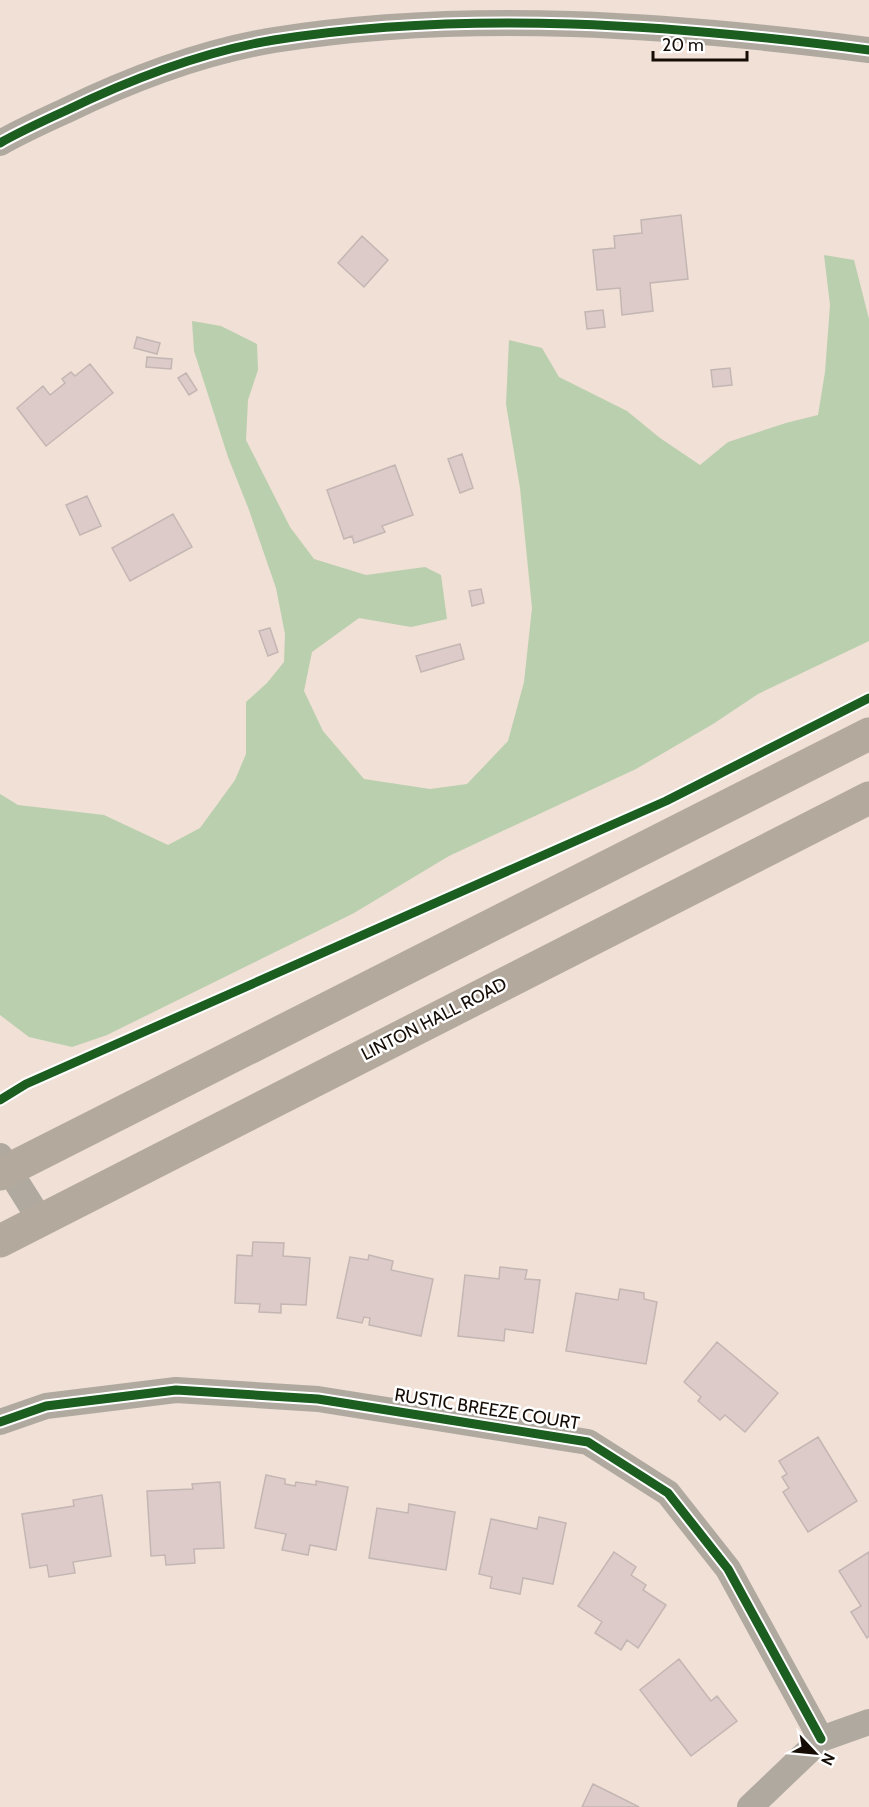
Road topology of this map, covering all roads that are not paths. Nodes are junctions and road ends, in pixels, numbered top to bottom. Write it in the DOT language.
graph roads {
  1 [pos="869,50"];
  2 [pos="0,143"];
  3 [pos="869,734"];
  4 [pos="869,798"];
  5 [pos="3,1166"];
  6 [pos="41,1221"];
  7 [pos="0,1241"];
  8 [pos="0,1422"];
  9 [pos="869,1722"];
  10 [pos="820,1739"];
  11 [pos="750,1807"];
  1 -- 2 [label="street"];
  3 -- 5 [label="main road"];
  4 -- 6 [label="main road, LINTON HALL ROAD"];
  5 -- 6 [label="street"];
  6 -- 7 [label="main road, LINTON HALL ROAD"];
  8 -- 10 [label="street, RUSTIC BREEZE COURT"];
  9 -- 10 [label="street"];
  10 -- 11 [label="street"];
}
